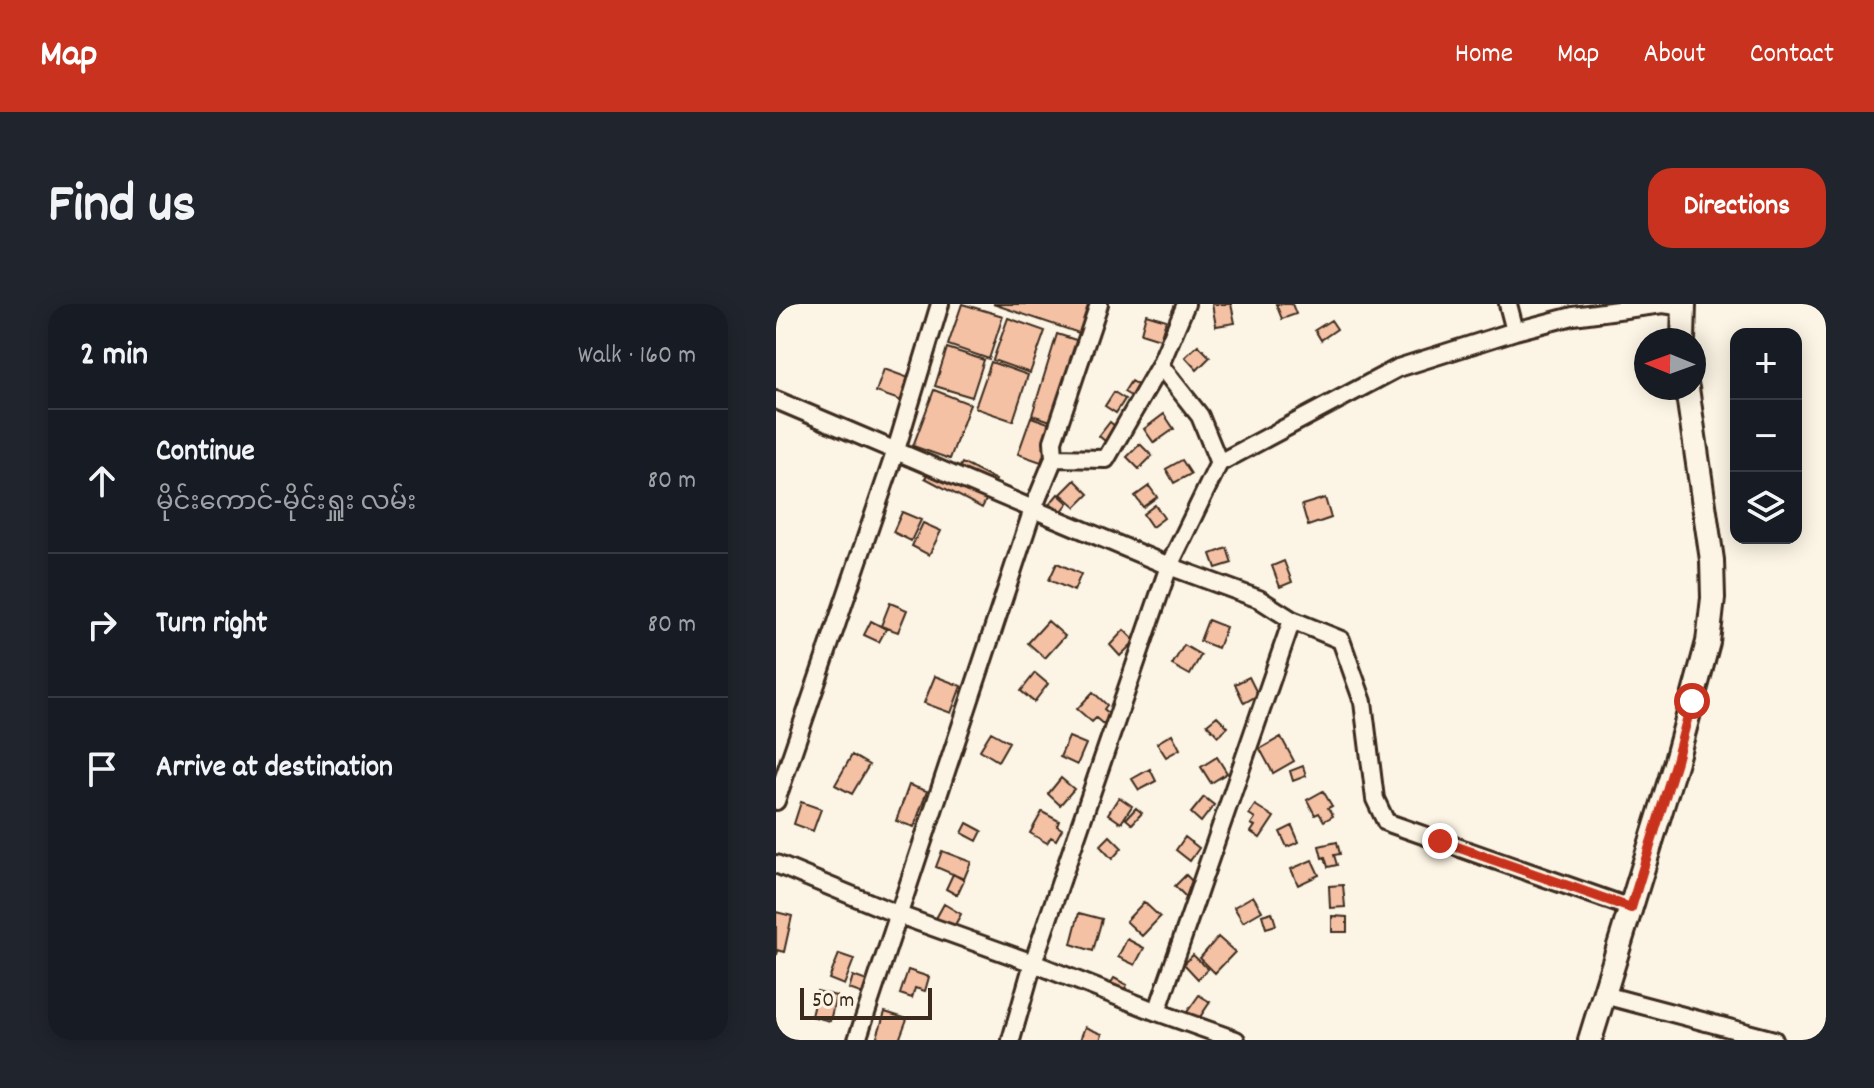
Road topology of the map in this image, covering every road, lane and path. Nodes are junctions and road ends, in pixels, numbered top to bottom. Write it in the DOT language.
graph roads {
  1 [pos="940,304"];
  2 [pos="1099,304"];
  3 [pos="1186,304"];
  4 [pos="1508,304"];
  5 [pos="1684,306"];
  6 [pos="1683,328"];
  7 [pos="1515,331"];
  8 [pos="1160,365"];
  9 [pos="776,400"];
  10 [pos="1689,400"];
  11 [pos="896,450"];
  12 [pos="1054,458"];
  13 [pos="1219,463"];
  14 [pos="1033,509"];
  15 [pos="1169,566"];
  16 [pos="1292,620"];
  17 [pos="776,801"];
  18 [pos="776,864"];
  19 [pos="1631,908"];
  20 [pos="899,915"];
  21 [pos="1033,963"];
  22 [pos="1604,995"];
  23 [pos="1157,1012"];
  24 [pos="857,1040"];
  25 [pos="1011,1040"];
  26 [pos="1236,1040"];
  27 [pos="1590,1040"];
  28 [pos="1774,1040"];
  1 -- 11 [label="street"];
  2 -- 12 [label="street"];
  3 -- 8 [label="street"];
  4 -- 7 [label="street"];
  5 -- 6 [label="main road"];
  5 -- 7 [label="street"];
  7 -- 13 [label="street"];
  8 -- 12 [label="street"];
  8 -- 13 [label="street"];
  9 -- 11 [label="street"];
  10 -- 19 [label="main road"];
  11 -- 14 [label="street"];
  11 -- 17 [label="street"];
  12 -- 14 [label="street"];
  13 -- 15 [label="street"];
  14 -- 15 [label="street"];
  14 -- 20 [label="street"];
  15 -- 16 [label="street"];
  15 -- 21 [label="street"];
  16 -- 19 [label="street"];
  16 -- 23 [label="street"];
  18 -- 20 [label="street"];
  19 -- 22 [label="main road"];
  20 -- 21 [label="street"];
  20 -- 24 [label="street"];
  21 -- 23 [label="street"];
  21 -- 25 [label="street"];
  22 -- 27 [label="main road"];
  22 -- 28 [label="street"];
  23 -- 26 [label="street"];
}
